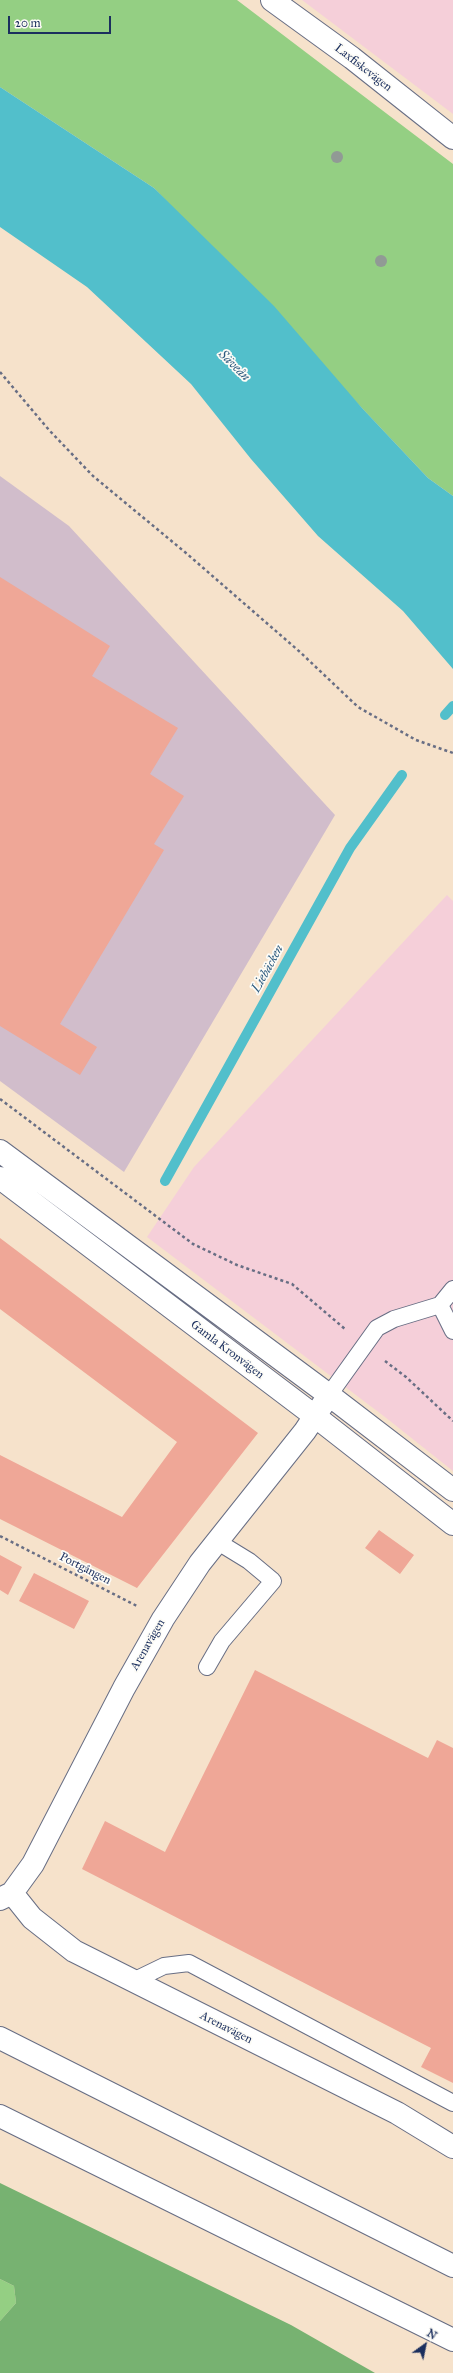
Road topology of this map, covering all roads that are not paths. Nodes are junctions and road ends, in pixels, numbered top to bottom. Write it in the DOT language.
graph roads {
  1 [pos="272,0"];
  2 [pos="453,138"];
  3 [pos="0,1151"];
  4 [pos="0,1178"];
  5 [pos="453,1289"];
  6 [pos="440,1305"];
  7 [pos="453,1331"];
  8 [pos="329,1395"];
  9 [pos="316,1416"];
  10 [pos="453,1490"];
  11 [pos="453,1524"];
  12 [pos="218,1542"];
  13 [pos="207,1667"];
  14 [pos="6,1896"];
  15 [pos="133,1981"];
  16 [pos="0,2038"];
  17 [pos="453,2102"];
  18 [pos="0,2116"];
  19 [pos="453,2147"];
  20 [pos="393,2236"];
  21 [pos="453,2255"];
  22 [pos="453,2266"];
  23 [pos="416,2321"];
  24 [pos="453,2340"];
  25 [pos="453,2348"];
  1 -- 2 [label="main road, Laxfiskevägen"];
  3 -- 8 [label="main road, Gamla Kronvägen"];
  4 -- 9 [label="main road, Gamla Kronvägen"];
  5 -- 6 [label="lane"];
  6 -- 7 [label="lane"];
  6 -- 8 [label="lane"];
  8 -- 9 [label="main road, Arenavägen"];
  8 -- 10 [label="main road, Gamla Kronvägen"];
  9 -- 11 [label="main road, Gamla Kronvägen"];
  9 -- 12 [label="main road, Arenavägen"];
  12 -- 13 [label="lane"];
  12 -- 14 [label="main road, Arenavägen"];
  14 -- 15 [label="main road, Arenavägen"];
  15 -- 17 [label="lane"];
  15 -- 19 [label="main road, Arenavägen"];
  16 -- 20 [label="main road"];
  18 -- 23 [label="main road"];
  20 -- 21 [label="main road"];
  20 -- 22 [label="main road"];
  23 -- 24 [label="main road"];
  23 -- 25 [label="main road"];
}
